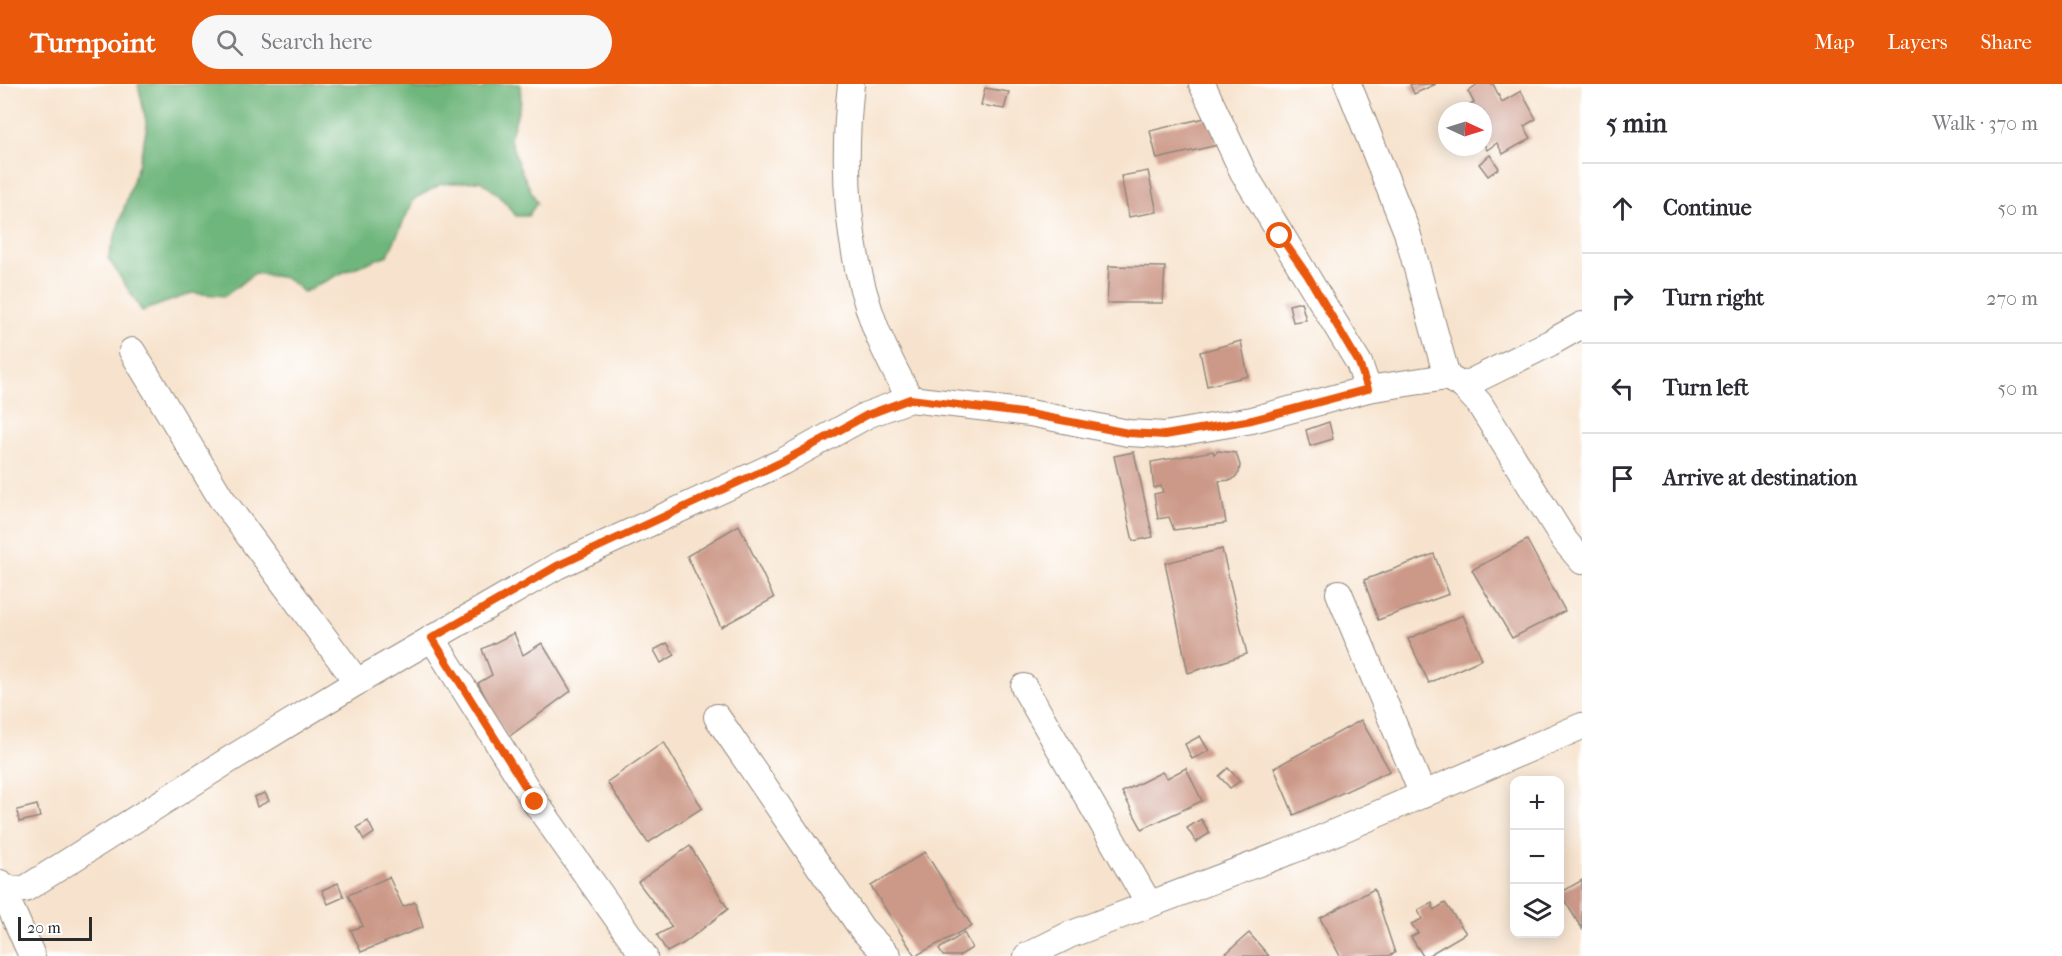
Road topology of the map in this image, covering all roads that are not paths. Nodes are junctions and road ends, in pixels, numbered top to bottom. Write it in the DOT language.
graph roads {
  1 [pos="851,84"];
  2 [pos="1202,84"];
  3 [pos="1348,84"];
  4 [pos="1582,325"];
  5 [pos="132,351"];
  6 [pos="1455,381"];
  7 [pos="1368,389"];
  8 [pos="910,399"];
  9 [pos="1582,561"];
  10 [pos="1339,593"];
  11 [pos="432,638"];
  12 [pos="357,682"];
  13 [pos="1024,687"];
  14 [pos="717,717"];
  15 [pos="1582,726"];
  16 [pos="1423,795"];
  17 [pos="0,884"];
  18 [pos="1149,904"];
  19 [pos="32,956"];
  20 [pos="644,956"];
  21 [pos="888,956"];
  22 [pos="1027,956"];
  1 -- 8 [label="street"];
  2 -- 7 [label="street"];
  3 -- 6 [label="street"];
  4 -- 6 [label="street"];
  5 -- 12 [label="street"];
  6 -- 7 [label="street"];
  6 -- 9 [label="street"];
  7 -- 8 [label="street"];
  8 -- 11 [label="street"];
  10 -- 16 [label="street"];
  11 -- 12 [label="street"];
  11 -- 20 [label="street"];
  12 -- 17 [label="street"];
  13 -- 18 [label="street"];
  14 -- 21 [label="street"];
  15 -- 16 [label="street"];
  16 -- 18 [label="street"];
  17 -- 19 [label="street"];
  18 -- 22 [label="street"];
}
